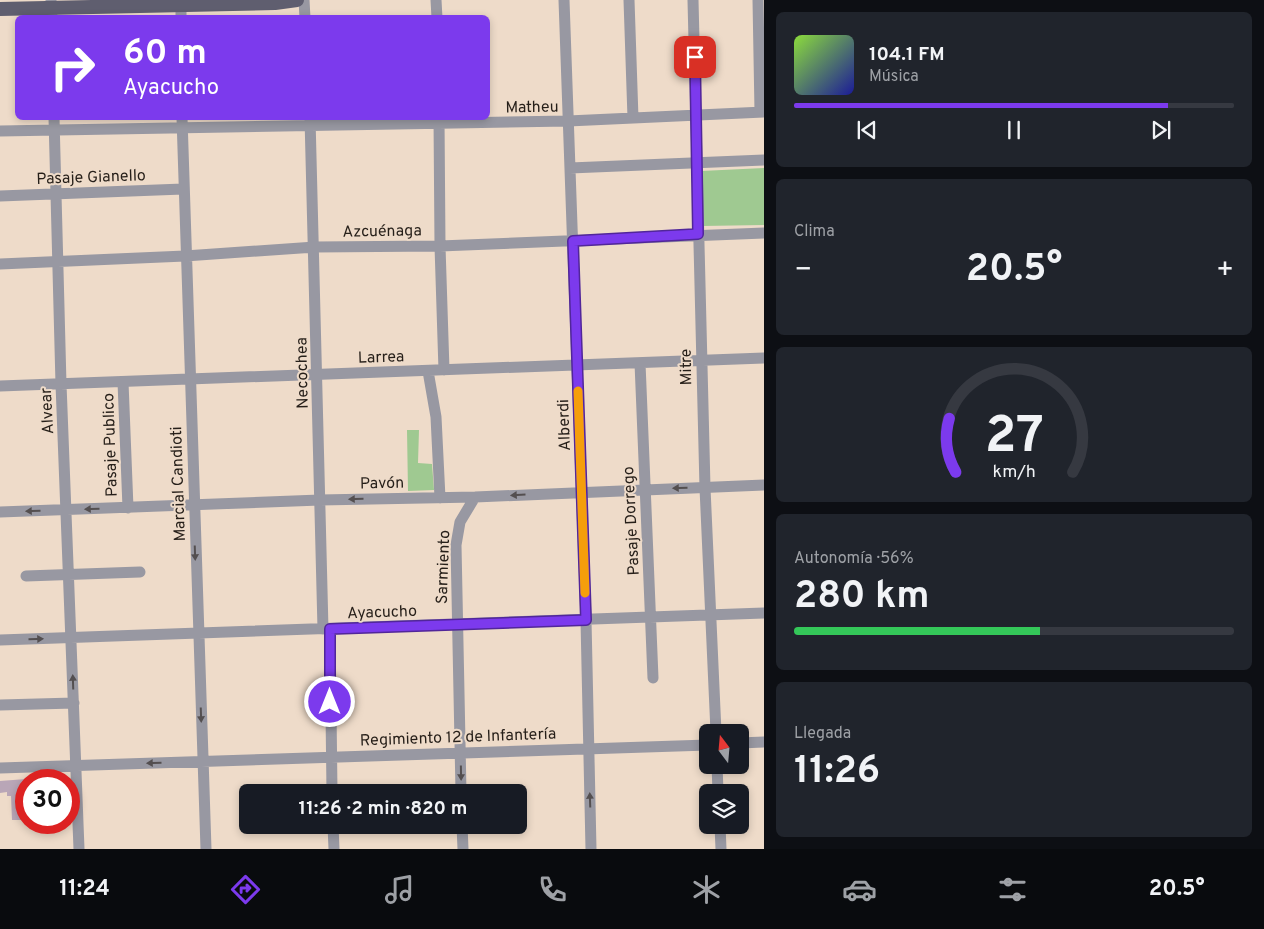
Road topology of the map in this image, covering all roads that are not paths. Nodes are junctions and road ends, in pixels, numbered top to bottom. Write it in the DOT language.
graph roads {
  1 [pos="297,0"];
  2 [pos="304,0"];
  3 [pos="436,0"];
  4 [pos="564,0"];
  5 [pos="629,0"];
  6 [pos="693,0"];
  7 [pos="758,0"];
  8 [pos="52,8"];
  9 [pos="181,8"];
  10 [pos="0,9"];
  11 [pos="305,15"];
  12 [pos="437,15"];
  13 [pos="762,112"];
  14 [pos="696,115"];
  15 [pos="633,118"];
  16 [pos="54,120"];
  17 [pos="439,120"];
  18 [pos="568,121"];
  19 [pos="310,122"];
  20 [pos="182,123"];
  21 [pos="54,130"];
  22 [pos="0,131"];
  23 [pos="764,160"];
  24 [pos="696,164"];
  25 [pos="570,168"];
  26 [pos="183,189"];
  27 [pos="56,194"];
  28 [pos="0,196"];
  29 [pos="764,232"];
  30 [pos="698,234"];
  31 [pos="573,241"];
  32 [pos="440,246"];
  33 [pos="315,247"];
  34 [pos="185,256"];
  35 [pos="59,262"];
  36 [pos="0,264"];
  37 [pos="764,358"];
  38 [pos="701,360"];
  39 [pos="640,363"];
  40 [pos="577,365"];
  41 [pos="444,370"];
  42 [pos="428,371"];
  43 [pos="318,375"];
  44 [pos="189,379"];
  45 [pos="124,382"];
  46 [pos="61,384"];
  47 [pos="0,386"];
  48 [pos="764,485"];
  49 [pos="705,488"];
  50 [pos="644,489"];
  51 [pos="582,492"];
  52 [pos="475,497"];
  53 [pos="440,498"];
  54 [pos="320,500"];
  55 [pos="194,504"];
  56 [pos="128,508"];
  57 [pos="67,510"];
  58 [pos="0,512"];
  59 [pos="140,572"];
  60 [pos="69,574"];
  61 [pos="26,576"];
  62 [pos="764,613"];
  63 [pos="712,616"];
  64 [pos="650,618"];
  65 [pos="586,620"];
  66 [pos="458,625"];
  67 [pos="327,629"];
  68 [pos="198,634"];
  69 [pos="72,637"];
  70 [pos="0,640"];
  71 [pos="653,678"];
  72 [pos="74,703"];
  73 [pos="0,705"];
  74 [pos="716,724"];
  75 [pos="764,742"];
  76 [pos="749,743"];
  77 [pos="699,744"];
  78 [pos="588,748"];
  79 [pos="460,752"];
  80 [pos="330,758"];
  81 [pos="202,761"];
  82 [pos="76,765"];
  83 [pos="0,768"];
  84 [pos="332,784"];
  85 [pos="461,784"];
  86 [pos="333,834"];
  87 [pos="462,834"];
  88 [pos="720,834"];
  89 [pos="79,849"];
  90 [pos="206,849"];
  91 [pos="334,849"];
  92 [pos="462,849"];
  93 [pos="591,849"];
  94 [pos="720,849"];
  1 -- 9 [label="main road"];
  2 -- 11 [label="street"];
  3 -- 12 [label="street"];
  4 -- 18 [label="street, Alberdi"];
  5 -- 15 [label="street"];
  6 -- 14 [label="street, Mitre"];
  7 -- 13 [label="street"];
  8 -- 9 [label="main road"];
  8 -- 10 [label="main road"];
  13 -- 14 [label="street, Matheu"];
  14 -- 15 [label="street, Matheu"];
  14 -- 24 [label="street, Mitre"];
  15 -- 18 [label="street, Matheu"];
  16 -- 21 [label="street, Alvear"];
  17 -- 18 [label="street, Matheu"];
  17 -- 19 [label="street, Matheu"];
  17 -- 32 [label="street"];
  18 -- 25 [label="street, Alberdi"];
  19 -- 20 [label="street, Matheu"];
  19 -- 33 [label="street, Necochea"];
  20 -- 21 [label="street, Matheu"];
  20 -- 26 [label="street, Marcial Candioti"];
  21 -- 22 [label="street, Matheu"];
  21 -- 27 [label="street, Alvear"];
  23 -- 24 [label="street"];
  24 -- 25 [label="street"];
  24 -- 30 [label="street, Mitre"];
  25 -- 31 [label="street, Alberdi"];
  26 -- 27 [label="street, Pasaje Gianello"];
  26 -- 34 [label="street, Marcial Candioti"];
  27 -- 28 [label="street, Pasaje Gianello"];
  27 -- 35 [label="street, Alvear"];
  29 -- 30 [label="street, Azcuénaga"];
  30 -- 31 [label="street, Azcuénaga"];
  30 -- 38 [label="street, Mitre"];
  31 -- 32 [label="street, Azcuénaga"];
  31 -- 40 [label="street, Alberdi"];
  32 -- 33 [label="street, Azcuénaga"];
  32 -- 41 [label="street"];
  33 -- 34 [label="street, Azcuénaga"];
  33 -- 43 [label="street, Necochea"];
  34 -- 35 [label="street, Azcuénaga"];
  34 -- 44 [label="street, Marcial Candioti"];
  35 -- 36 [label="street, Azcuénaga"];
  35 -- 46 [label="street, Alvear"];
  37 -- 38 [label="street, Larrea"];
  38 -- 39 [label="street, Larrea"];
  38 -- 49 [label="street, Mitre"];
  39 -- 40 [label="street, Larrea"];
  39 -- 50 [label="street, Pasaje Dorrego"];
  40 -- 41 [label="street, Larrea"];
  40 -- 51 [label="street, Alberdi"];
  41 -- 42 [label="street, Larrea"];
  42 -- 43 [label="street, Larrea"];
  42 -- 53 [label="street"];
  43 -- 44 [label="street, Larrea"];
  43 -- 54 [label="street, Necochea"];
  44 -- 45 [label="street, Larrea"];
  44 -- 55 [label="street, Marcial Candioti"];
  45 -- 46 [label="street, Larrea"];
  45 -- 56 [label="street, Pasaje Publico"];
  46 -- 47 [label="street, Larrea"];
  46 -- 57 [label="street, Alvear"];
  48 -- 49 [label="street, Pavón"];
  49 -- 50 [label="street, Pavón, one-way"];
  49 -- 63 [label="street, Mitre"];
  50 -- 51 [label="street, Pavón"];
  50 -- 64 [label="street, Pasaje Dorrego"];
  51 -- 52 [label="street, Pavón, one-way"];
  51 -- 65 [label="street, Alberdi"];
  52 -- 53 [label="street, Pavón"];
  52 -- 66 [label="street, Sarmiento"];
  53 -- 54 [label="street, Pavón, one-way"];
  54 -- 55 [label="street, Pavón"];
  54 -- 67 [label="street, Necochea"];
  55 -- 56 [label="street, Pavón"];
  55 -- 68 [label="street, Marcial Candioti, one-way"];
  56 -- 57 [label="street, Pavón, one-way"];
  57 -- 58 [label="street, Pavón, one-way"];
  57 -- 60 [label="street, Alvear"];
  59 -- 60 [label="street"];
  60 -- 61 [label="street"];
  60 -- 69 [label="street, Alvear"];
  62 -- 63 [label="street, Ayacucho"];
  63 -- 64 [label="street, Ayacucho"];
  63 -- 74 [label="street, Mitre"];
  64 -- 65 [label="street, Ayacucho"];
  64 -- 71 [label="street, Pasaje Dorrego"];
  65 -- 66 [label="street, Ayacucho"];
  65 -- 78 [label="street, Alberdi"];
  66 -- 67 [label="street, Ayacucho"];
  66 -- 79 [label="street, Sarmiento"];
  67 -- 68 [label="street, Ayacucho"];
  67 -- 80 [label="street, Necochea"];
  68 -- 69 [label="street, Ayacucho"];
  68 -- 81 [label="street, Marcial Candioti, one-way"];
  70 -- 69 [label="street, Ayacucho, one-way"];
  72 -- 69 [label="street, Alvear, one-way"];
  72 -- 73 [label="street"];
  72 -- 82 [label="street, Alvear"];
  75 -- 76 [label="street"];
  77 -- 78 [label="street, Regimiento 12 de Infantería"];
  78 -- 79 [label="street, Regimiento 12 de Infantería"];
  93 -- 78 [label="street, Alberdi, one-way"];
  79 -- 80 [label="street, Regimiento 12 de Infantería"];
  79 -- 85 [label="street, Sarmiento, one-way"];
  80 -- 81 [label="street, Regimiento 12 de Infantería"];
  80 -- 84 [label="street, Necochea"];
  81 -- 82 [label="street, Regimiento 12 de Infantería, one-way"];
  81 -- 90 [label="street, Marcial Candioti"];
  82 -- 83 [label="street, Regimiento 12 de Infantería"];
  82 -- 89 [label="street, Alvear"];
  86 -- 91 [label="street"];
  87 -- 92 [label="street"];
  88 -- 94 [label="street"];
}
